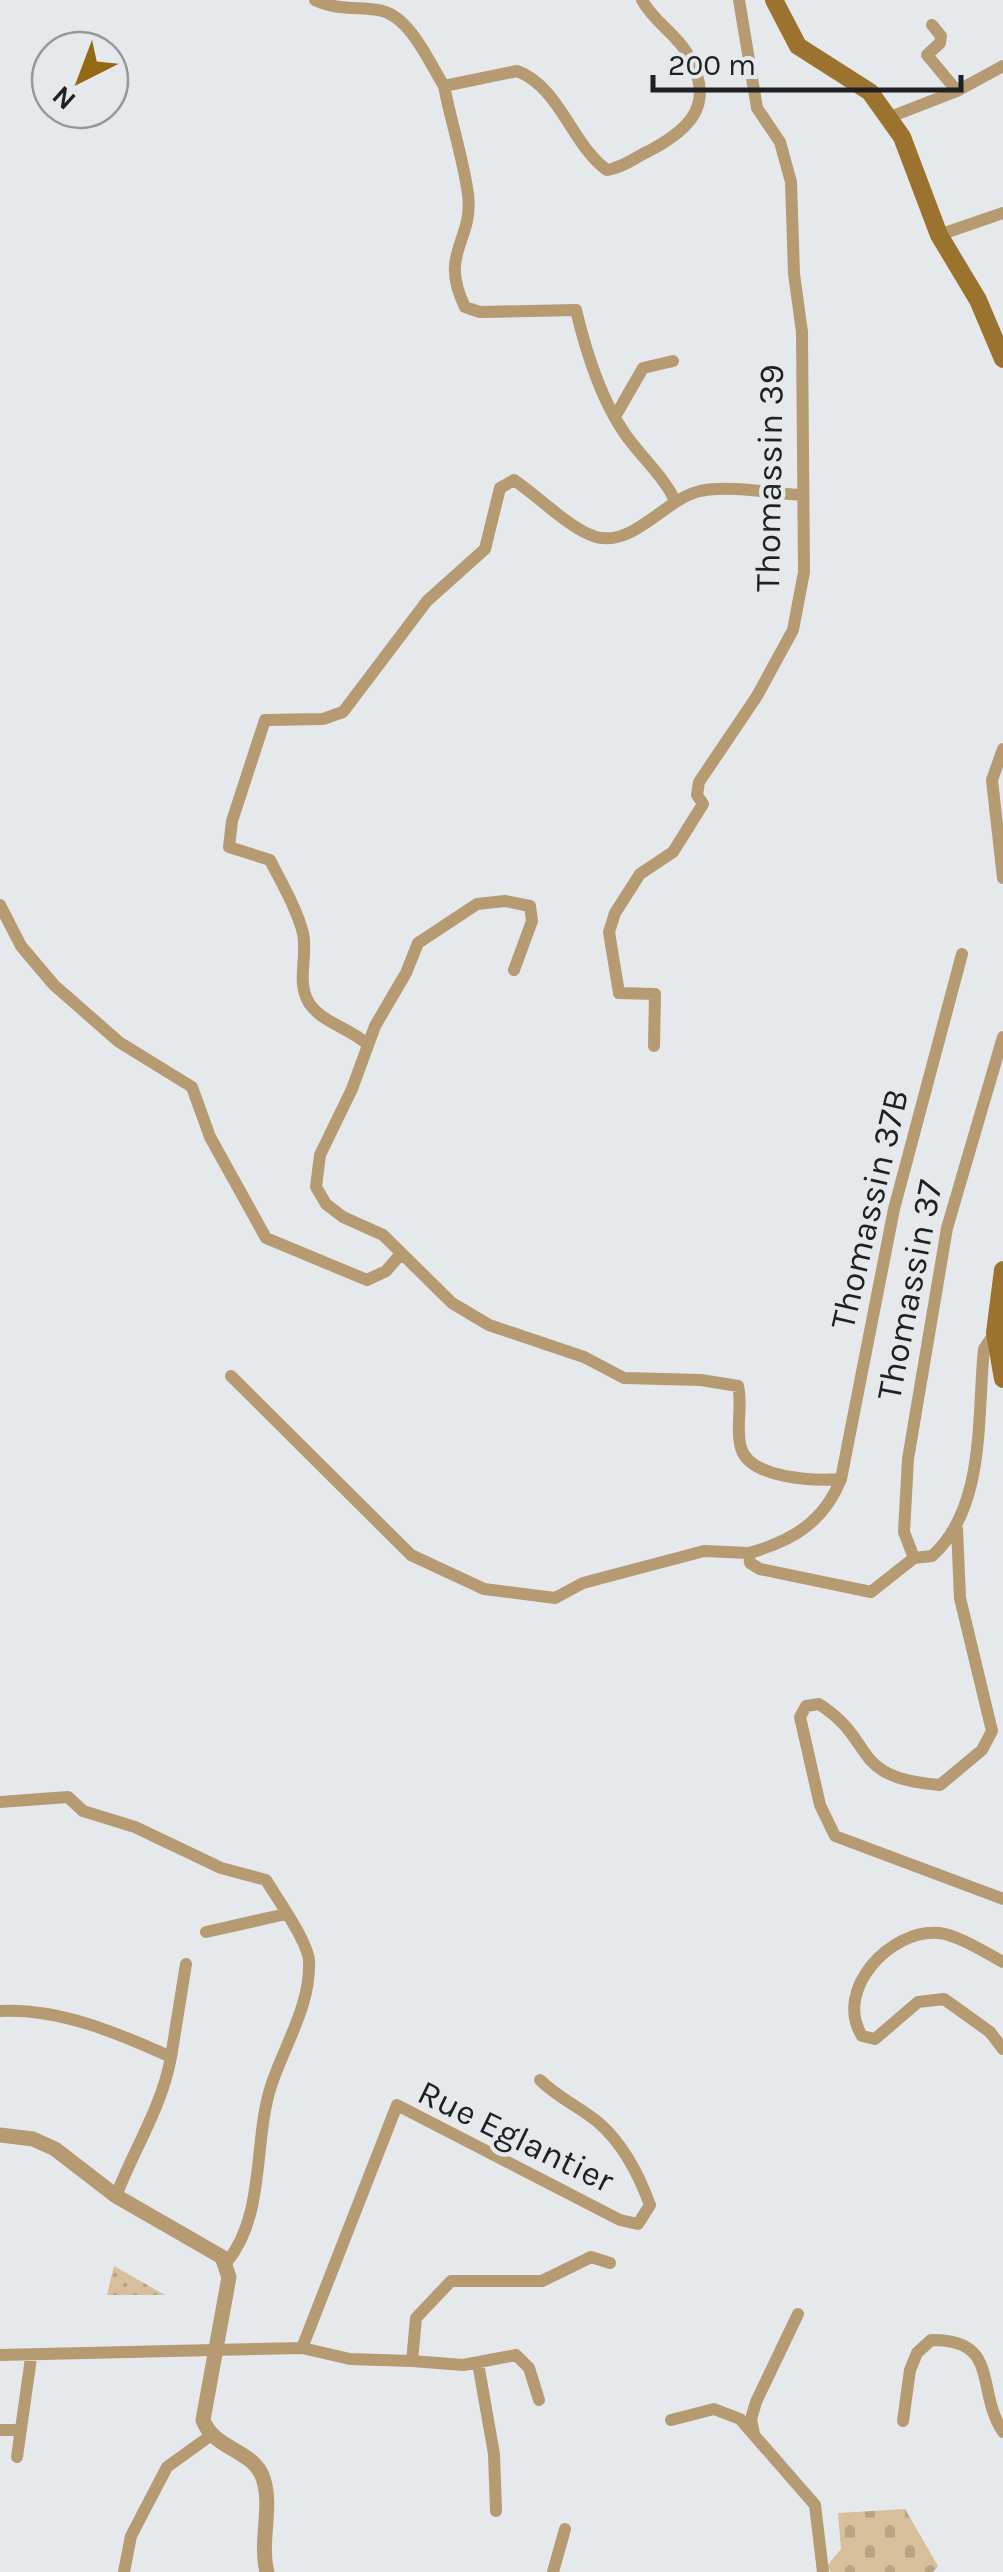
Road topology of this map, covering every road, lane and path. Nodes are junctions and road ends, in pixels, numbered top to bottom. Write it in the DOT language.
graph roads {
  1 [pos="315,0"];
  2 [pos="642,0"];
  3 [pos="739,0"];
  4 [pos="774,0"];
  5 [pos="932,24"];
  6 [pos="1003,66"];
  7 [pos="444,86"];
  8 [pos="957,91"];
  9 [pos="890,117"];
  10 [pos="1003,214"];
  11 [pos="938,235"];
  12 [pos="1003,360"];
  13 [pos="673,361"];
  14 [pos="616,415"];
  15 [pos="801,495"];
  16 [pos="676,502"];
  17 [pos="1003,749"];
  18 [pos="1003,878"];
  19 [pos="0,905"];
  20 [pos="962,954"];
  21 [pos="514,970"];
  22 [pos="1003,1037"];
  23 [pos="367,1044"];
  24 [pos="654,1046"];
  25 [pos="400,1255"];
  26 [pos="1003,1270"];
  27 [pos="995,1332"];
  28 [pos="232,1376"];
  29 [pos="1003,1379"];
  30 [pos="840,1479"];
  31 [pos="957,1528"];
  32 [pos="748,1553"];
  33 [pos="914,1558"];
  34 [pos="0,1802"];
  35 [pos="1003,1899"];
  36 [pos="286,1914"];
  37 [pos="206,1932"];
  38 [pos="1003,1962"];
  39 [pos="186,1964"];
  40 [pos="0,2011"];
  41 [pos="1003,2050"];
  42 [pos="171,2057"];
  43 [pos="540,2080"];
  44 [pos="0,2135"];
  45 [pos="116,2196"];
  46 [pos="610,2263"];
  47 [pos="226,2264"];
  48 [pos="798,2314"];
  49 [pos="216,2346"];
  50 [pos="302,2348"];
  51 [pos="0,2355"];
  52 [pos="31,2358"];
  53 [pos="412,2361"];
  54 [pos="478,2364"];
  55 [pos="538,2400"];
  56 [pos="671,2420"];
  57 [pos="903,2421"];
  58 [pos="0,2430"];
  59 [pos="21,2430"];
  60 [pos="1003,2432"];
  61 [pos="210,2436"];
  62 [pos="755,2436"];
  63 [pos="17,2457"];
  64 [pos="496,2511"];
  65 [pos="564,2529"];
  66 [pos="124,2572"];
  67 [pos="267,2572"];
  68 [pos="554,2572"];
  69 [pos="823,2572"];
  1 -- 7 [label="street"];
  2 -- 7 [label="street"];
  3 -- 15 [label="street, Thomassin 39"];
  4 -- 9 [label="main road"];
  5 -- 8 [label="street"];
  6 -- 8 [label="street"];
  7 -- 14 [label="street"];
  8 -- 9 [label="street"];
  9 -- 11 [label="main road"];
  10 -- 11 [label="street"];
  11 -- 12 [label="main road"];
  13 -- 14 [label="street"];
  14 -- 16 [label="street"];
  15 -- 16 [label="street"];
  15 -- 24 [label="street, Thomassin 39"];
  16 -- 23 [label="street"];
  17 -- 18 [label="street"];
  19 -- 25 [label="street"];
  20 -- 30 [label="street, Thomassin 37B"];
  21 -- 23 [label="street"];
  22 -- 33 [label="street, Thomassin 37"];
  23 -- 25 [label="street"];
  25 -- 30 [label="street"];
  26 -- 27 [label="main road"];
  27 -- 29 [label="main road"];
  27 -- 31 [label="street"];
  28 -- 32 [label="street"];
  30 -- 32 [label="street"];
  31 -- 33 [label="street"];
  31 -- 35 [label="street"];
  32 -- 33 [label="street"];
  34 -- 36 [label="street"];
  36 -- 37 [label="street"];
  36 -- 47 [label="street"];
  38 -- 41 [label="street"];
  39 -- 42 [label="street"];
  40 -- 42 [label="street"];
  42 -- 45 [label="street"];
  43 -- 50 [label="street, Rue Eglantier"];
  44 -- 45 [label="street"];
  45 -- 47 [label="street"];
  46 -- 53 [label="street"];
  47 -- 49 [label="street"];
  48 -- 62 [label="street"];
  49 -- 50 [label="street"];
  49 -- 52 [label="street"];
  49 -- 61 [label="street"];
  50 -- 53 [label="street"];
  51 -- 52 [label="street"];
  52 -- 59 [label="street"];
  53 -- 54 [label="street"];
  54 -- 55 [label="street"];
  54 -- 64 [label="street"];
  56 -- 62 [label="street"];
  57 -- 60 [label="street"];
  58 -- 59 [label="street"];
  59 -- 63 [label="street"];
  61 -- 66 [label="street"];
  61 -- 67 [label="street"];
  62 -- 69 [label="street"];
  65 -- 68 [label="street"];
}
